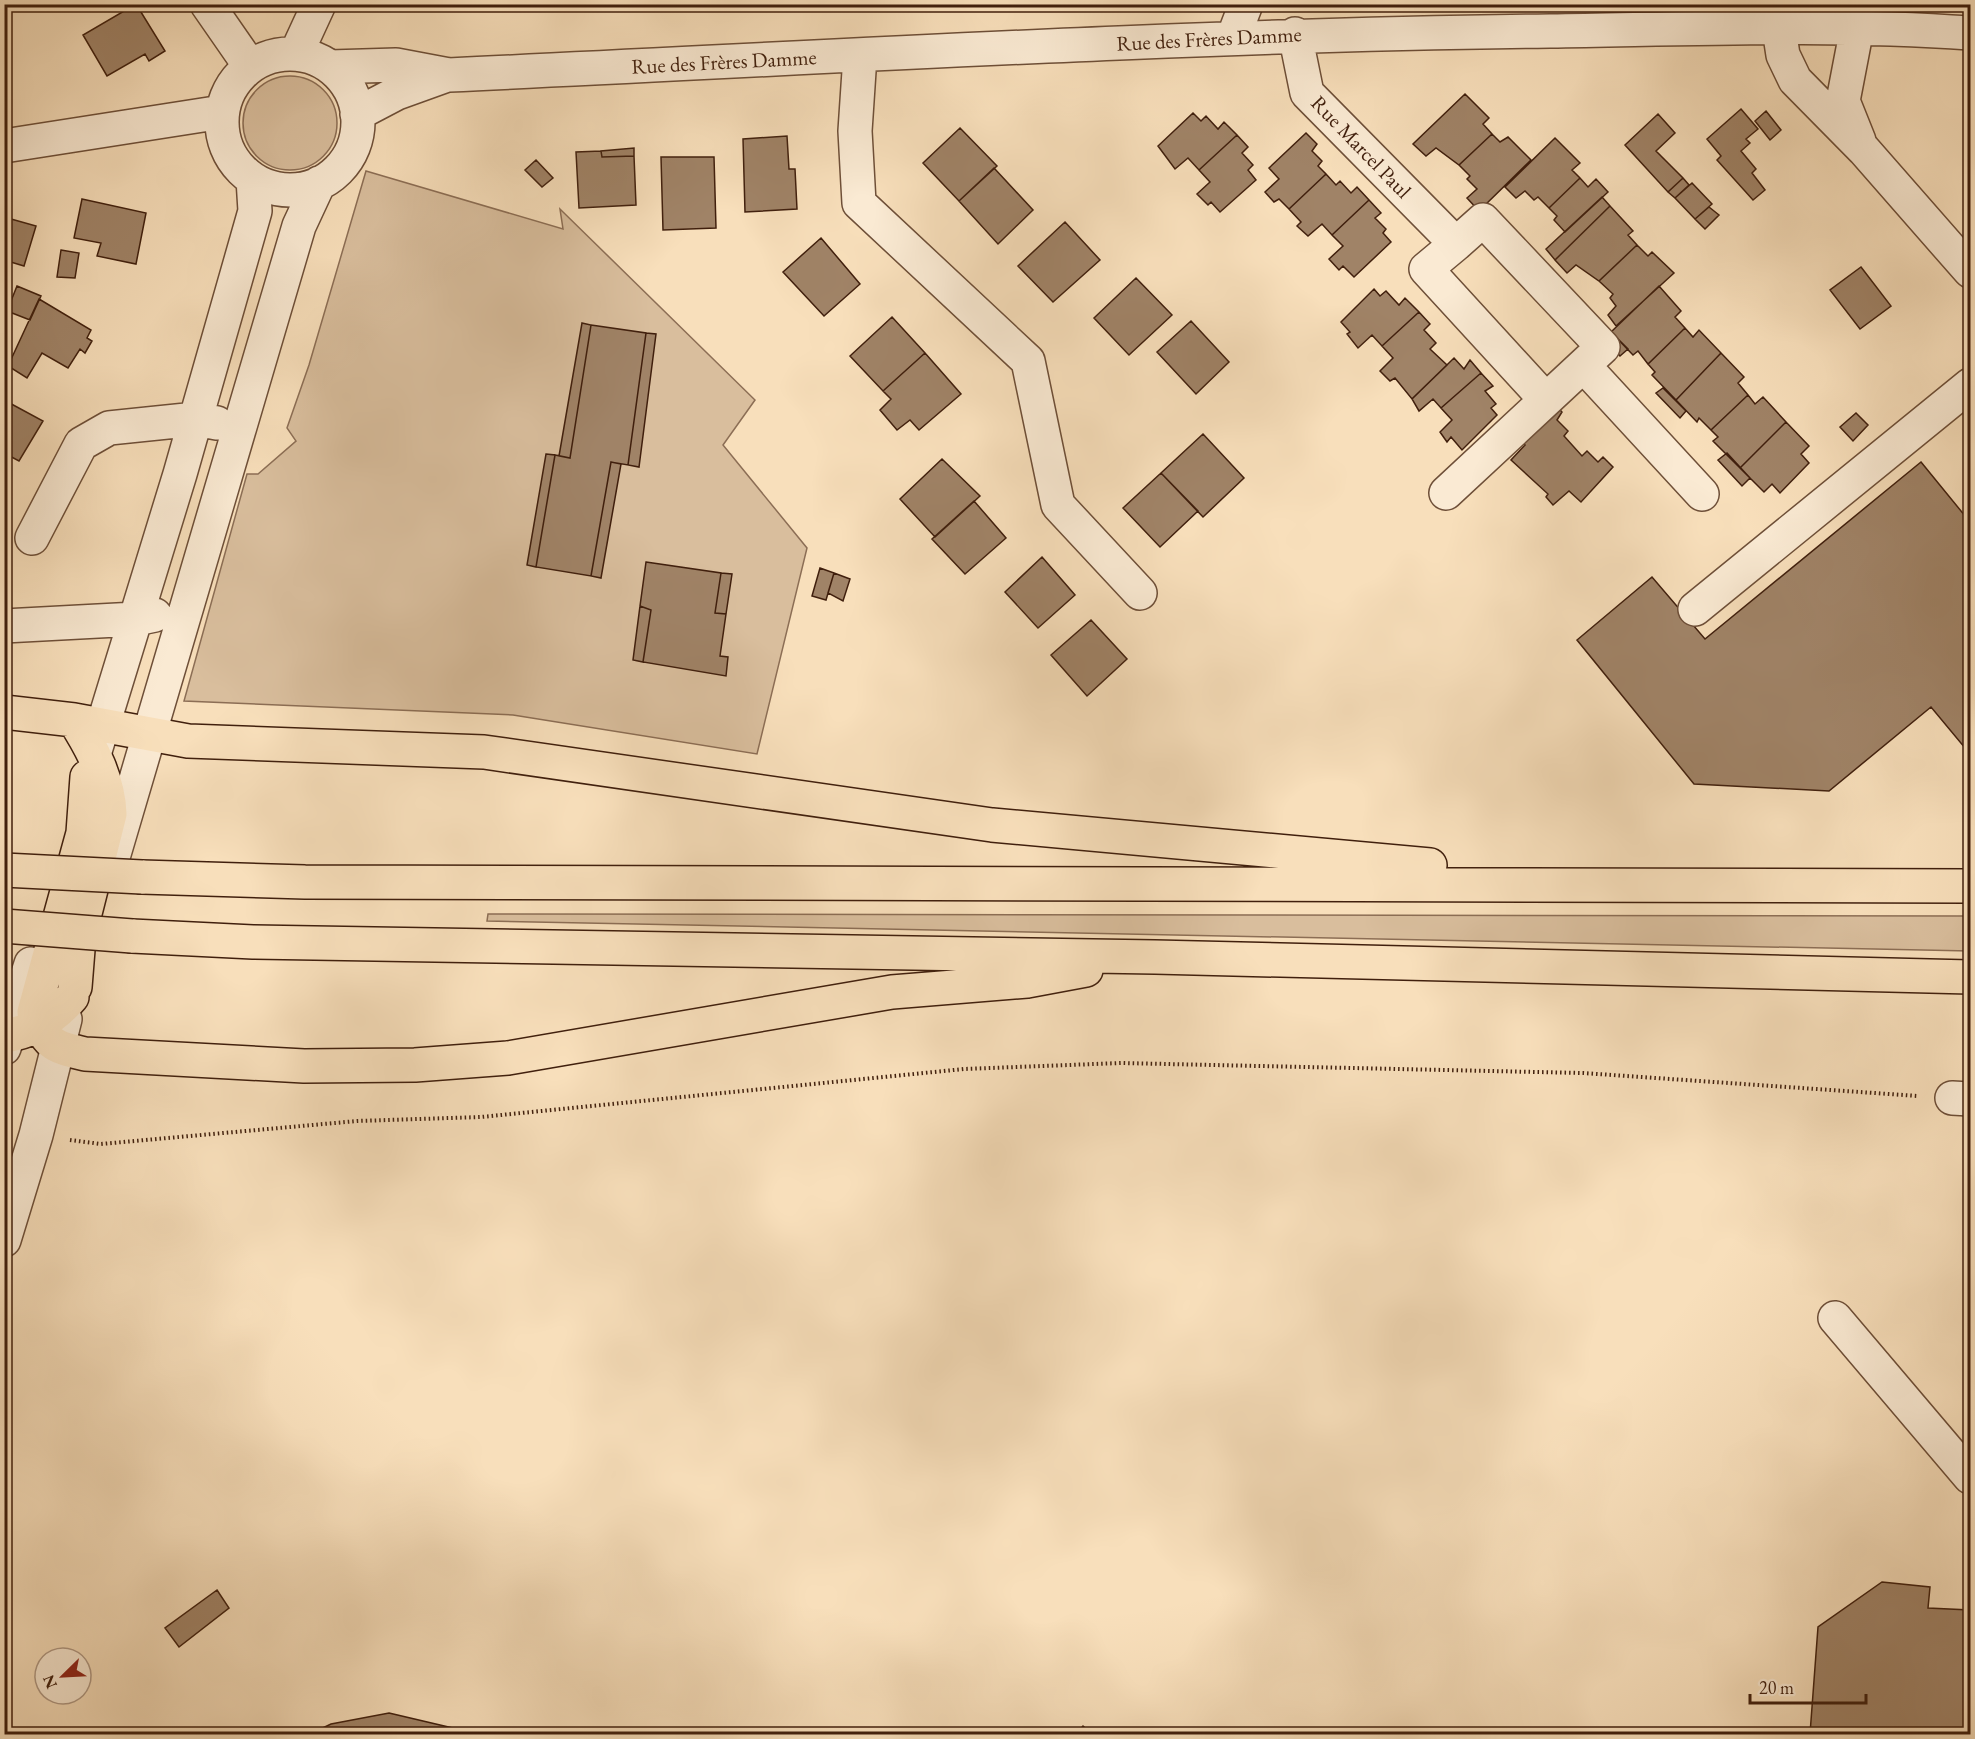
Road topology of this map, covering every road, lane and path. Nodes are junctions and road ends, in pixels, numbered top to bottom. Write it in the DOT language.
graph roads {
  1 [pos="207,4"];
  2 [pos="319,4"];
  3 [pos="1246,4"];
  4 [pos="1736,16"];
  5 [pos="1857,28"];
  6 [pos="1779,29"];
  7 [pos="1971,33"];
  8 [pos="1295,34"];
  9 [pos="1233,38"];
  10 [pos="296,54"];
  11 [pos="860,56"];
  12 [pos="250,66"];
  13 [pos="330,67"];
  14 [pos="449,75"];
  15 [pos="222,112"];
  16 [pos="357,114"];
  17 [pos="4,146"];
  18 [pos="1864,150"];
  19 [pos="253,179"];
  20 [pos="320,183"];
  21 [pos="1456,244"];
  22 [pos="1971,271"];
  23 [pos="1584,366"];
  24 [pos="1971,385"];
  25 [pos="1546,400"];
  26 [pos="196,419"];
  27 [pos="242,427"];
  28 [pos="1446,493"];
  29 [pos="1702,494"];
  30 [pos="32,538"];
  31 [pos="1140,593"];
  32 [pos="189,604"];
  33 [pos="1695,609"];
  34 [pos="136,619"];
  35 [pos="4,626"];
  36 [pos="4,712"];
  37 [pos="89,723"];
  38 [pos="150,735"];
  39 [pos="90,767"];
  40 [pos="4,870"];
  41 [pos="1654,885"];
  42 [pos="1971,886"];
  43 [pos="4,926"];
  44 [pos="1155,957"];
  45 [pos="1971,977"];
  46 [pos="74,992"];
  47 [pos="48,1036"];
  48 [pos="6,1040"];
  49 [pos="1961,1099"];
  50 [pos="36,1135"];
  51 [pos="4,1240"];
  52 [pos="1835,1318"];
  53 [pos="1971,1477"];
  1 -- 12 [label="street"];
  2 -- 10 [label="street"];
  3 -- 9 [label="street"];
  4 -- 6 [label="street, Rue des Frères Damme"];
  4 -- 8 [label="street, Rue des Frères Damme"];
  5 -- 6 [label="street, Rue des Frères Damme"];
  5 -- 7 [label="street, Rue des Frères Damme"];
  5 -- 18 [label="street"];
  6 -- 18 [label="street"];
  8 -- 9 [label="street, Rue des Frères Damme"];
  8 -- 21 [label="street, Rue Marcel Paul"];
  9 -- 11 [label="street, Rue des Frères Damme"];
  10 -- 12 [label="street, Rue des Frères Damme"];
  10 -- 13 [label="street, Rue des Frères Damme"];
  11 -- 14 [label="street, Rue des Frères Damme"];
  11 -- 31 [label="street"];
  12 -- 15 [label="street, Rue des Frères Damme"];
  13 -- 14 [label="street, Rue des Frères Damme"];
  13 -- 16 [label="street, Rue des Frères Damme"];
  14 -- 16 [label="street, Rue des Frères Damme"];
  15 -- 17 [label="street"];
  15 -- 19 [label="street, Rue des Frères Damme"];
  16 -- 20 [label="street, Rue des Frères Damme"];
  18 -- 22 [label="street"];
  19 -- 20 [label="street, Rue des Frères Damme"];
  19 -- 26 [label="street"];
  20 -- 27 [label="street"];
  21 -- 23 [label="street"];
  21 -- 25 [label="street"];
  23 -- 25 [label="street"];
  23 -- 29 [label="street"];
  24 -- 33 [label="street"];
  25 -- 28 [label="street"];
  26 -- 27 [label="street"];
  26 -- 30 [label="street"];
  26 -- 34 [label="street"];
  27 -- 32 [label="street"];
  32 -- 34 [label="street"];
  32 -- 38 [label="street"];
  34 -- 35 [label="street"];
  34 -- 37 [label="street"];
  36 -- 37 [label="main road"];
  37 -- 38 [label="main road"];
  37 -- 39 [label="main road"];
  38 -- 41 [label="main road"];
  38 -- 46 [label="street"];
  39 -- 46 [label="main road"];
  39 -- 47 [label="main road"];
  39 -- 48 [label="street"];
  40 -- 41 [label="main road, bridge"];
  41 -- 42 [label="main road"];
  43 -- 44 [label="main road, bridge"];
  44 -- 45 [label="main road"];
  44 -- 47 [label="main road"];
  46 -- 47 [label="street"];
  47 -- 48 [label="main road"];
  47 -- 50 [label="street"];
  49 -- 50 [label="path"];
  50 -- 51 [label="street"];
  52 -- 53 [label="street"];
}
